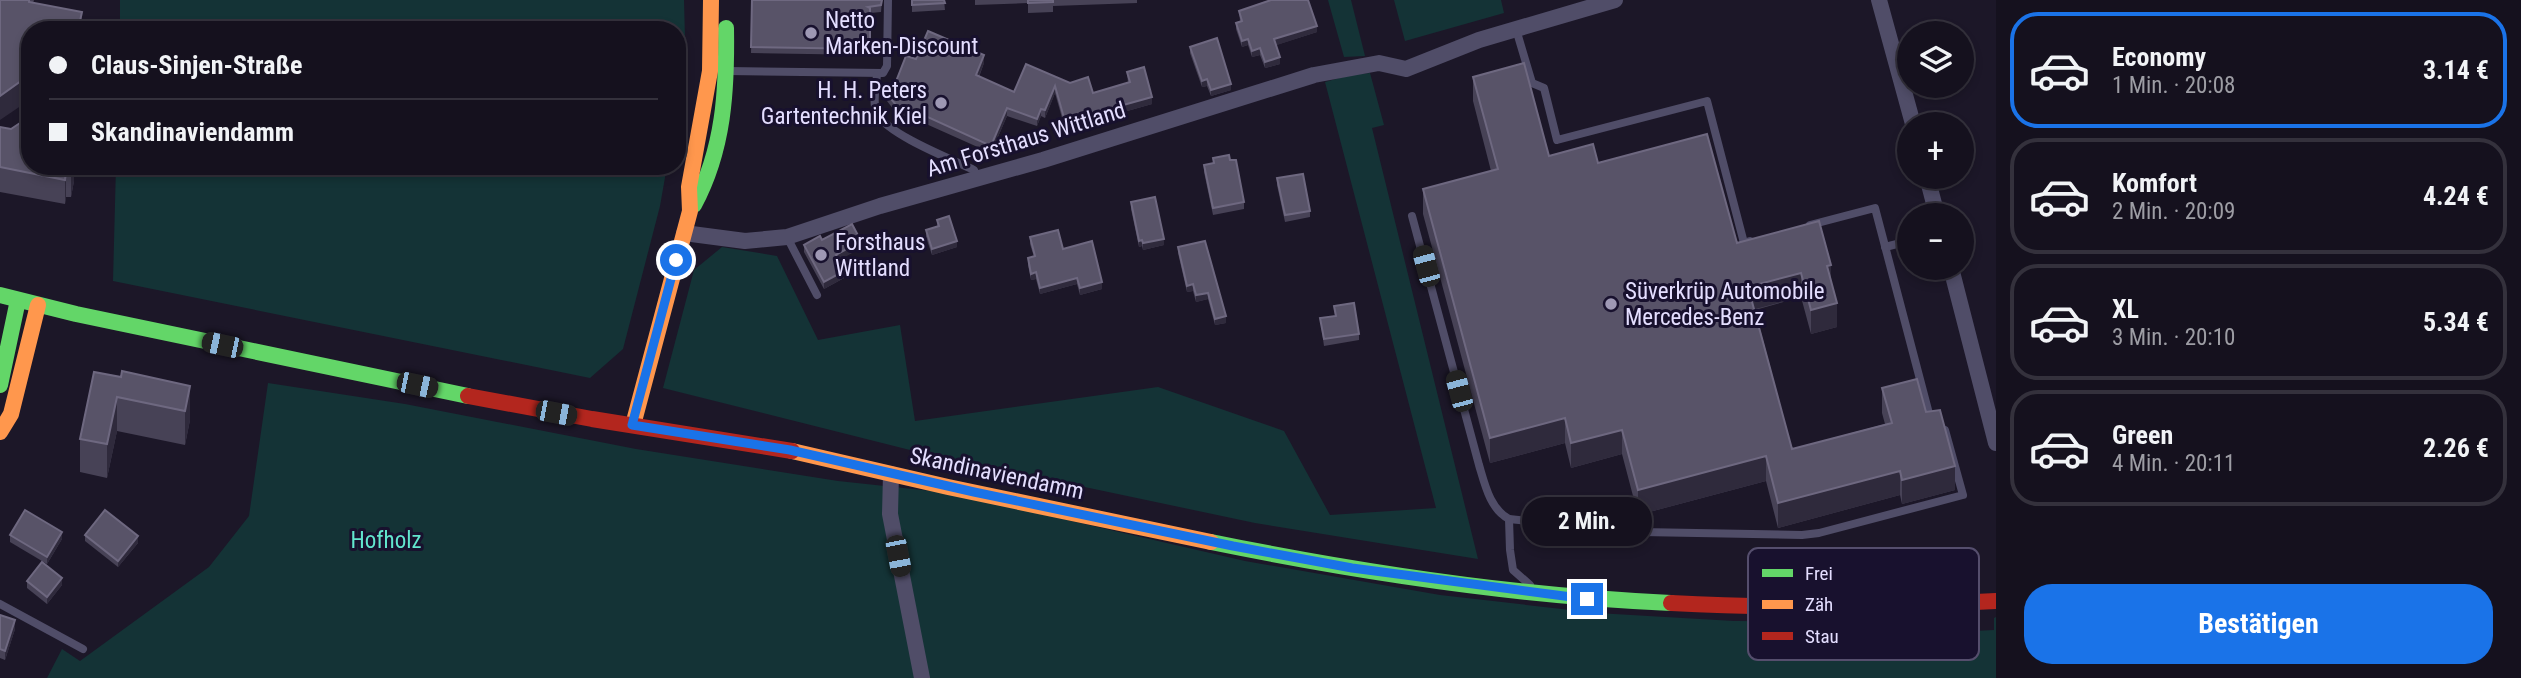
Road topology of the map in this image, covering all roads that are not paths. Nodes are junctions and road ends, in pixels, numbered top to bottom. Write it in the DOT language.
graph roads {
  1 [pos="711,0"];
  2 [pos="725,0"];
  3 [pos="888,0"];
  4 [pos="1615,0"];
  5 [pos="1879,0"];
  6 [pos="1516,29"];
  7 [pos="719,71"];
  8 [pos="877,75"];
  9 [pos="1910,112"];
  10 [pos="977,179"];
  11 [pos="1412,216"];
  12 [pos="1807,226"];
  13 [pos="684,233"];
  14 [pos="787,237"];
  15 [pos="1756,239"];
  16 [pos="1897,244"];
  17 [pos="1885,247"];
  18 [pos="1954,280"];
  19 [pos="0,295"];
  20 [pos="817,295"];
  21 [pos="18,300"];
  22 [pos="38,305"];
  23 [pos="0,385"];
  24 [pos="632,425"];
  25 [pos="0,432"];
  26 [pos="1996,443"];
  27 [pos="891,474"];
  28 [pos="1509,519"];
  29 [pos="1513,570"];
  30 [pos="1490,588"];
  31 [pos="1543,594"];
  32 [pos="0,604"];
  33 [pos="1748,607"];
  34 [pos="83,649"];
  35 [pos="922,678"];
  1 -- 7 [label="main road"];
  2 -- 7 [label="main road"];
  3 -- 8 [label="lane"];
  4 -- 6 [label="street, Am Forsthaus Wittland"];
  5 -- 9 [label="street"];
  6 -- 10 [label="street, Am Forsthaus Wittland"];
  6 -- 15 [label="lane"];
  7 -- 8 [label="lane"];
  7 -- 13 [label="main road"];
  8 -- 10 [label="lane"];
  10 -- 14 [label="street, Am Forsthaus Wittland"];
  11 -- 28 [label="lane"];
  12 -- 17 [label="lane"];
  13 -- 14 [label="street, Am Forsthaus Wittland"];
  13 -- 24 [label="main road"];
  14 -- 20 [label="lane"];
  16 -- 17 [label="lane"];
  17 -- 28 [label="lane"];
  18 -- 26 [label="street"];
  19 -- 21 [label="main road, Skandinaviendamm"];
  21 -- 22 [label="main road, Skandinaviendamm"];
  21 -- 23 [label="main road"];
  22 -- 24 [label="main road, Skandinaviendamm"];
  22 -- 25 [label="main road"];
  24 -- 27 [label="main road, Skandinaviendamm"];
  27 -- 30 [label="main road, Skandinaviendamm"];
  27 -- 35 [label="street"];
  28 -- 29 [label="lane"];
  29 -- 30 [label="lane"];
  29 -- 31 [label="lane"];
  30 -- 31 [label="main road, Skandinaviendamm"];
  31 -- 33 [label="main road, Skandinaviendamm"];
  32 -- 34 [label="lane"];
}
